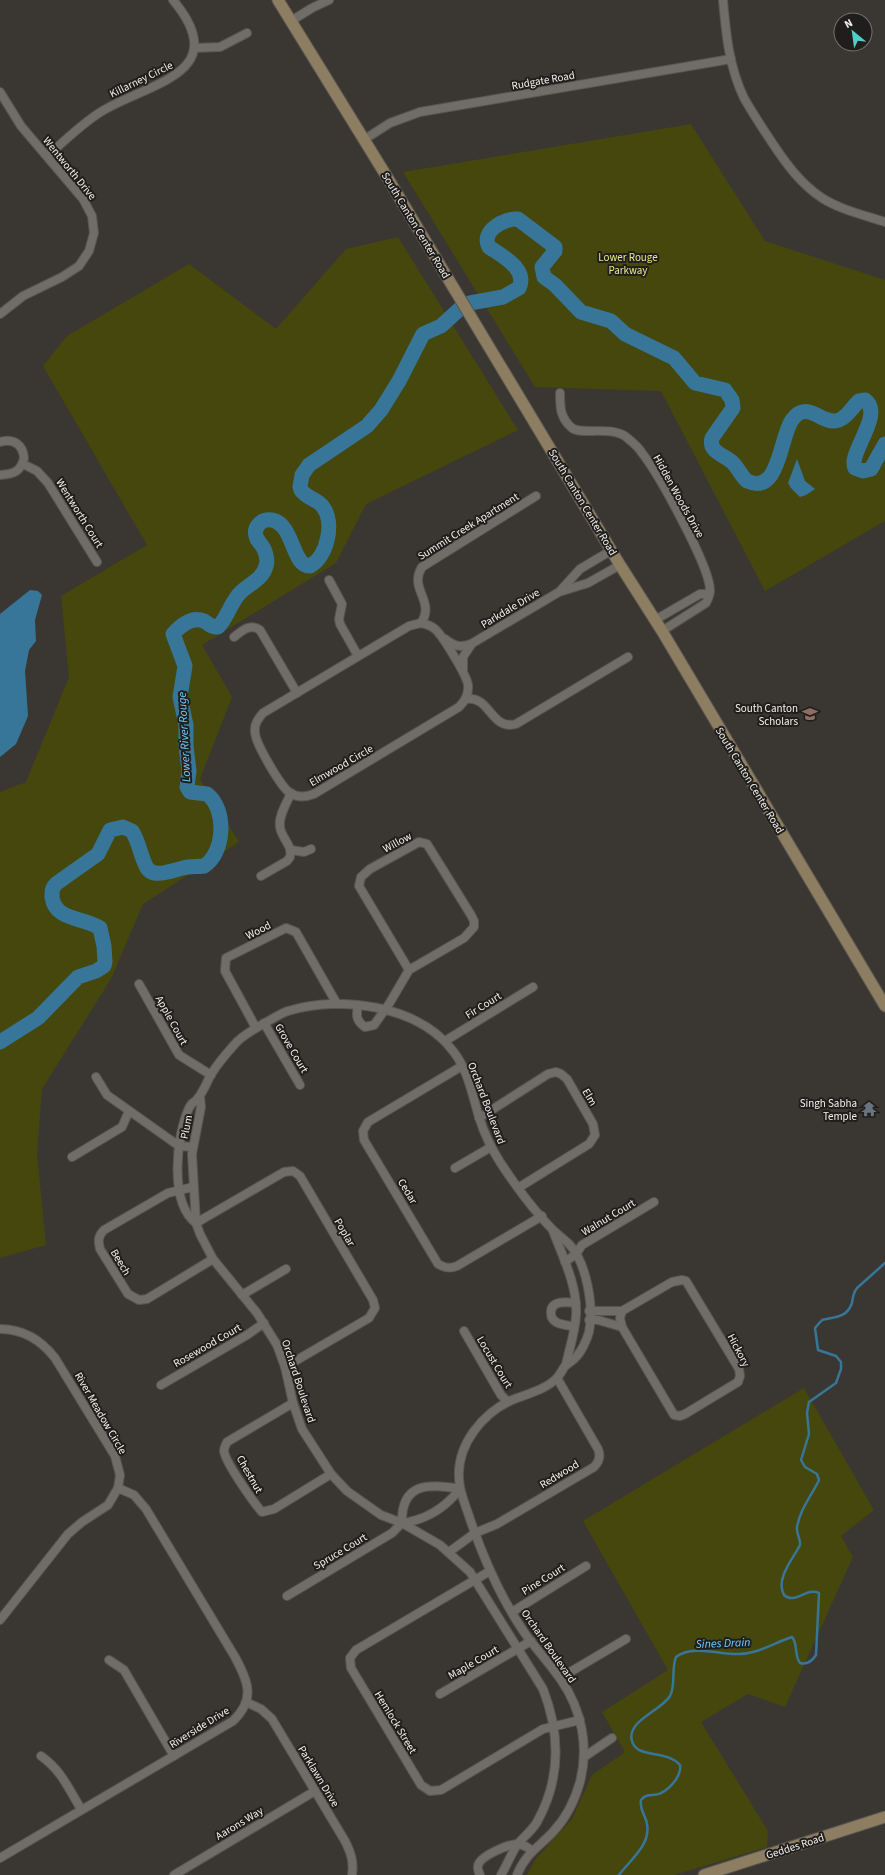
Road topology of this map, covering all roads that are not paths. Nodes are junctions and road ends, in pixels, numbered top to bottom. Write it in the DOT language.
graph roads {
  1 [pos="173,0"];
  2 [pos="278,0"];
  3 [pos="329,0"];
  4 [pos="723,0"];
  5 [pos="291,21"];
  6 [pos="247,33"];
  7 [pos="194,48"];
  8 [pos="731,59"];
  9 [pos="0,92"];
  10 [pos="365,139"];
  11 [pos="47,156"];
  12 [pos="885,222"];
  13 [pos="1,310"];
  14 [pos="560,393"];
  15 [pos="0,442"];
  16 [pos="23,464"];
  17 [pos="0,475"];
  18 [pos="536,496"];
  19 [pos="612,550"];
  20 [pos="96,562"];
  21 [pos="620,565"];
  22 [pos="329,580"];
  23 [pos="559,592"];
  24 [pos="710,594"];
  25 [pos="655,620"];
  26 [pos="421,623"];
  27 [pos="662,631"];
  28 [pos="440,634"];
  29 [pos="234,637"];
  30 [pos="471,644"];
  31 [pos="358,656"];
  32 [pos="628,658"];
  33 [pos="464,673"];
  34 [pos="297,693"];
  35 [pos="466,699"];
  36 [pos="291,793"];
  37 [pos="312,849"];
  38 [pos="291,850"];
  39 [pos="261,876"];
  40 [pos="409,970"];
  41 [pos="139,984"];
  42 [pos="533,988"];
  43 [pos="337,1004"];
  44 [pos="358,1005"];
  45 [pos="885,1006"];
  46 [pos="384,1010"];
  47 [pos="264,1023"];
  48 [pos="256,1028"];
  49 [pos="445,1041"];
  50 [pos="462,1066"];
  51 [pos="211,1075"];
  52 [pos="96,1077"];
  53 [pos="300,1084"];
  54 [pos="200,1097"];
  55 [pos="130,1110"];
  56 [pos="480,1118"];
  57 [pos="179,1146"];
  58 [pos="193,1147"];
  59 [pos="491,1147"];
  60 [pos="72,1157"];
  61 [pos="455,1168"];
  62 [pos="193,1187"];
  63 [pos="518,1188"];
  64 [pos="179,1190"];
  65 [pos="654,1202"];
  66 [pos="542,1216"];
  67 [pos="196,1223"];
  68 [pos="552,1229"];
  69 [pos="576,1254"];
  70 [pos="213,1259"];
  71 [pos="565,1262"];
  72 [pos="286,1269"];
  73 [pos="242,1295"];
  74 [pos="576,1302"];
  75 [pos="622,1311"];
  76 [pos="576,1316"];
  77 [pos="589,1316"];
  78 [pos="264,1323"];
  79 [pos="574,1327"];
  80 [pos="622,1327"];
  81 [pos="0,1328"];
  82 [pos="464,1331"];
  83 [pos="566,1365"];
  84 [pos="285,1367"];
  85 [pos="557,1378"];
  86 [pos="161,1385"];
  87 [pos="508,1402"];
  88 [pos="292,1403"];
  89 [pos="331,1474"];
  90 [pos="118,1488"];
  91 [pos="460,1489"];
  92 [pos="402,1523"];
  93 [pos="475,1533"];
  94 [pos="449,1552"];
  95 [pos="586,1566"];
  96 [pos="490,1571"];
  97 [pos="476,1579"];
  98 [pos="287,1596"];
  99 [pos="512,1612"];
  100 [pos="0,1620"];
  101 [pos="626,1639"];
  102 [pos="531,1641"];
  103 [pos="517,1649"];
  104 [pos="109,1660"];
  105 [pos="560,1678"];
  106 [pos="440,1694"];
  107 [pos="246,1702"];
  108 [pos="580,1720"];
  109 [pos="554,1726"];
  110 [pos="612,1738"];
  111 [pos="42,1756"];
  112 [pos="174,1756"];
  113 [pos="584,1757"];
  114 [pos="315,1791"];
  115 [pos="81,1809"];
  116 [pos="885,1817"];
  117 [pos="518,1844"];
  118 [pos="532,1851"];
  119 [pos="0,1858"];
  120 [pos="174,1875"];
  121 [pos="352,1875"];
  122 [pos="480,1875"];
  123 [pos="501,1875"];
  124 [pos="517,1875"];
  125 [pos="704,1875"];
  1 -- 7 [label="street"];
  2 -- 5 [label="main road, South Canton Center Road"];
  3 -- 5 [label="street"];
  4 -- 8 [label="street"];
  5 -- 10 [label="main road, South Canton Center Road"];
  6 -- 7 [label="street"];
  7 -- 11 [label="street, Killarney Circle"];
  8 -- 10 [label="street, Rudgate Road"];
  8 -- 12 [label="street"];
  9 -- 11 [label="street, Wentworth Drive"];
  10 -- 19 [label="main road, South Canton Center Road"];
  11 -- 13 [label="street, Wentworth Drive"];
  14 -- 24 [label="street, Hidden Woods Drive"];
  15 -- 16 [label="street"];
  16 -- 17 [label="street"];
  16 -- 20 [label="street, Wentworth Court"];
  18 -- 26 [label="street, Summit Creek Apartment"];
  19 -- 21 [label="main road, South Canton Center Road"];
  19 -- 23 [label="street, Parkdale Drive"];
  21 -- 23 [label="street, Parkdale Drive"];
  21 -- 25 [label="main road, South Canton Center Road"];
  22 -- 31 [label="street"];
  23 -- 30 [label="street, Parkdale Drive"];
  24 -- 25 [label="street"];
  24 -- 27 [label="street"];
  25 -- 27 [label="main road, South Canton Center Road"];
  26 -- 28 [label="street"];
  26 -- 31 [label="street"];
  27 -- 45 [label="main road, South Canton Center Road"];
  28 -- 30 [label="street"];
  28 -- 33 [label="street"];
  29 -- 34 [label="street"];
  30 -- 33 [label="street"];
  31 -- 34 [label="street"];
  32 -- 35 [label="street"];
  33 -- 35 [label="street"];
  34 -- 36 [label="street"];
  35 -- 36 [label="street, Elmwood Circle"];
  36 -- 38 [label="street"];
  37 -- 38 [label="street"];
  38 -- 39 [label="street"];
  40 -- 40 [label="street, Willow"];
  40 -- 46 [label="street, Willow"];
  41 -- 51 [label="street, Apple Court"];
  42 -- 49 [label="street, Fir Court"];
  43 -- 44 [label="street, Orchard Boulevard"];
  43 -- 47 [label="street, Orchard Boulevard"];
  43 -- 48 [label="street, Wood"];
  44 -- 46 [label="street, Orchard Boulevard"];
  44 -- 46 [label="street, Willow"];
  46 -- 49 [label="street, Orchard Boulevard"];
  47 -- 48 [label="street, Orchard Boulevard"];
  47 -- 53 [label="street, Grove Court"];
  48 -- 51 [label="street, Orchard Boulevard"];
  49 -- 50 [label="street, Orchard Boulevard"];
  50 -- 56 [label="street, Orchard Boulevard"];
  50 -- 66 [label="street, Cedar"];
  51 -- 54 [label="street, Orchard Boulevard"];
  52 -- 55 [label="street"];
  54 -- 57 [label="street, Orchard Boulevard"];
  54 -- 58 [label="street, Plum"];
  55 -- 57 [label="street"];
  55 -- 60 [label="street"];
  56 -- 59 [label="street, Orchard Boulevard"];
  56 -- 63 [label="street, Elm"];
  57 -- 58 [label="street, Plum"];
  57 -- 64 [label="street, Orchard Boulevard"];
  58 -- 62 [label="street, Orchard Boulevard"];
  59 -- 61 [label="street"];
  59 -- 63 [label="street, Orchard Boulevard"];
  62 -- 64 [label="street, Beech"];
  62 -- 67 [label="street, Orchard Boulevard"];
  63 -- 66 [label="street, Orchard Boulevard"];
  64 -- 67 [label="street, Orchard Boulevard"];
  64 -- 70 [label="street, Beech"];
  65 -- 69 [label="street, Walnut Court"];
  66 -- 68 [label="street, Orchard Boulevard"];
  67 -- 70 [label="street, Orchard Boulevard"];
  67 -- 84 [label="street, Poplar"];
  68 -- 69 [label="street, Orchard Boulevard"];
  68 -- 71 [label="street, Orchard Boulevard"];
  69 -- 71 [label="street, Walnut Court"];
  69 -- 77 [label="street, Orchard Boulevard"];
  70 -- 73 [label="street, Orchard Boulevard"];
  71 -- 74 [label="street, Orchard Boulevard"];
  72 -- 73 [label="street"];
  73 -- 78 [label="street, Orchard Boulevard"];
  74 -- 76 [label="street, Orchard Boulevard"];
  74 -- 79 [label="street"];
  75 -- 77 [label="street"];
  75 -- 80 [label="street"];
  75 -- 80 [label="street, Hickory"];
  76 -- 77 [label="street"];
  76 -- 79 [label="street, Orchard Boulevard"];
  77 -- 80 [label="street"];
  77 -- 83 [label="street, Orchard Boulevard"];
  78 -- 84 [label="street, Orchard Boulevard"];
  78 -- 86 [label="street, Rosewood Court"];
  79 -- 83 [label="street, Orchard Boulevard"];
  81 -- 90 [label="street, River Meadow Circle"];
  82 -- 87 [label="street, Locust Court"];
  83 -- 85 [label="street, Orchard Boulevard"];
  84 -- 88 [label="street, Orchard Boulevard"];
  85 -- 87 [label="street, Orchard Boulevard"];
  85 -- 93 [label="street, Redwood"];
  87 -- 91 [label="street, Orchard Boulevard"];
  88 -- 89 [label="street, Orchard Boulevard"];
  88 -- 89 [label="street, Chestnut"];
  89 -- 92 [label="street, Orchard Boulevard"];
  90 -- 100 [label="street"];
  90 -- 107 [label="street"];
  91 -- 92 [label="street"];
  91 -- 92 [label="street"];
  91 -- 93 [label="street, Orchard Boulevard"];
  92 -- 94 [label="street, Orchard Boulevard"];
  92 -- 98 [label="street, Spruce Court"];
  93 -- 94 [label="street, Redwood"];
  93 -- 96 [label="street, Orchard Boulevard"];
  94 -- 97 [label="street, Orchard Boulevard"];
  95 -- 99 [label="street, Pine Court"];
  96 -- 97 [label="street, Hemlock Street"];
  96 -- 99 [label="street, Orchard Boulevard"];
  97 -- 103 [label="street, Orchard Boulevard"];
  97 -- 109 [label="street, Hemlock Street"];
  99 -- 102 [label="street, Orchard Boulevard"];
  101 -- 105 [label="street"];
  102 -- 103 [label="street, Maple Court"];
  102 -- 105 [label="street, Orchard Boulevard"];
  103 -- 106 [label="street, Maple Court"];
  103 -- 109 [label="street, Orchard Boulevard"];
  104 -- 112 [label="street"];
  105 -- 108 [label="street, Orchard Boulevard"];
  107 -- 112 [label="street, Riverside Drive"];
  107 -- 114 [label="street, Parklawn Drive"];
  108 -- 109 [label="street, Hemlock Street"];
  108 -- 113 [label="street, Orchard Boulevard"];
  109 -- 117 [label="street, Orchard Boulevard"];
  110 -- 113 [label="street"];
  111 -- 115 [label="street"];
  112 -- 115 [label="street, Riverside Drive"];
  113 -- 118 [label="street, Orchard Boulevard"];
  114 -- 120 [label="street, Aarons Way"];
  114 -- 121 [label="street, Parklawn Drive"];
  115 -- 119 [label="street, Riverside Drive"];
  116 -- 125 [label="main road, Geddes Road"];
  117 -- 118 [label="street"];
  117 -- 122 [label="street"];
  117 -- 123 [label="street, Orchard Boulevard"];
  118 -- 124 [label="street, Orchard Boulevard"];
}
